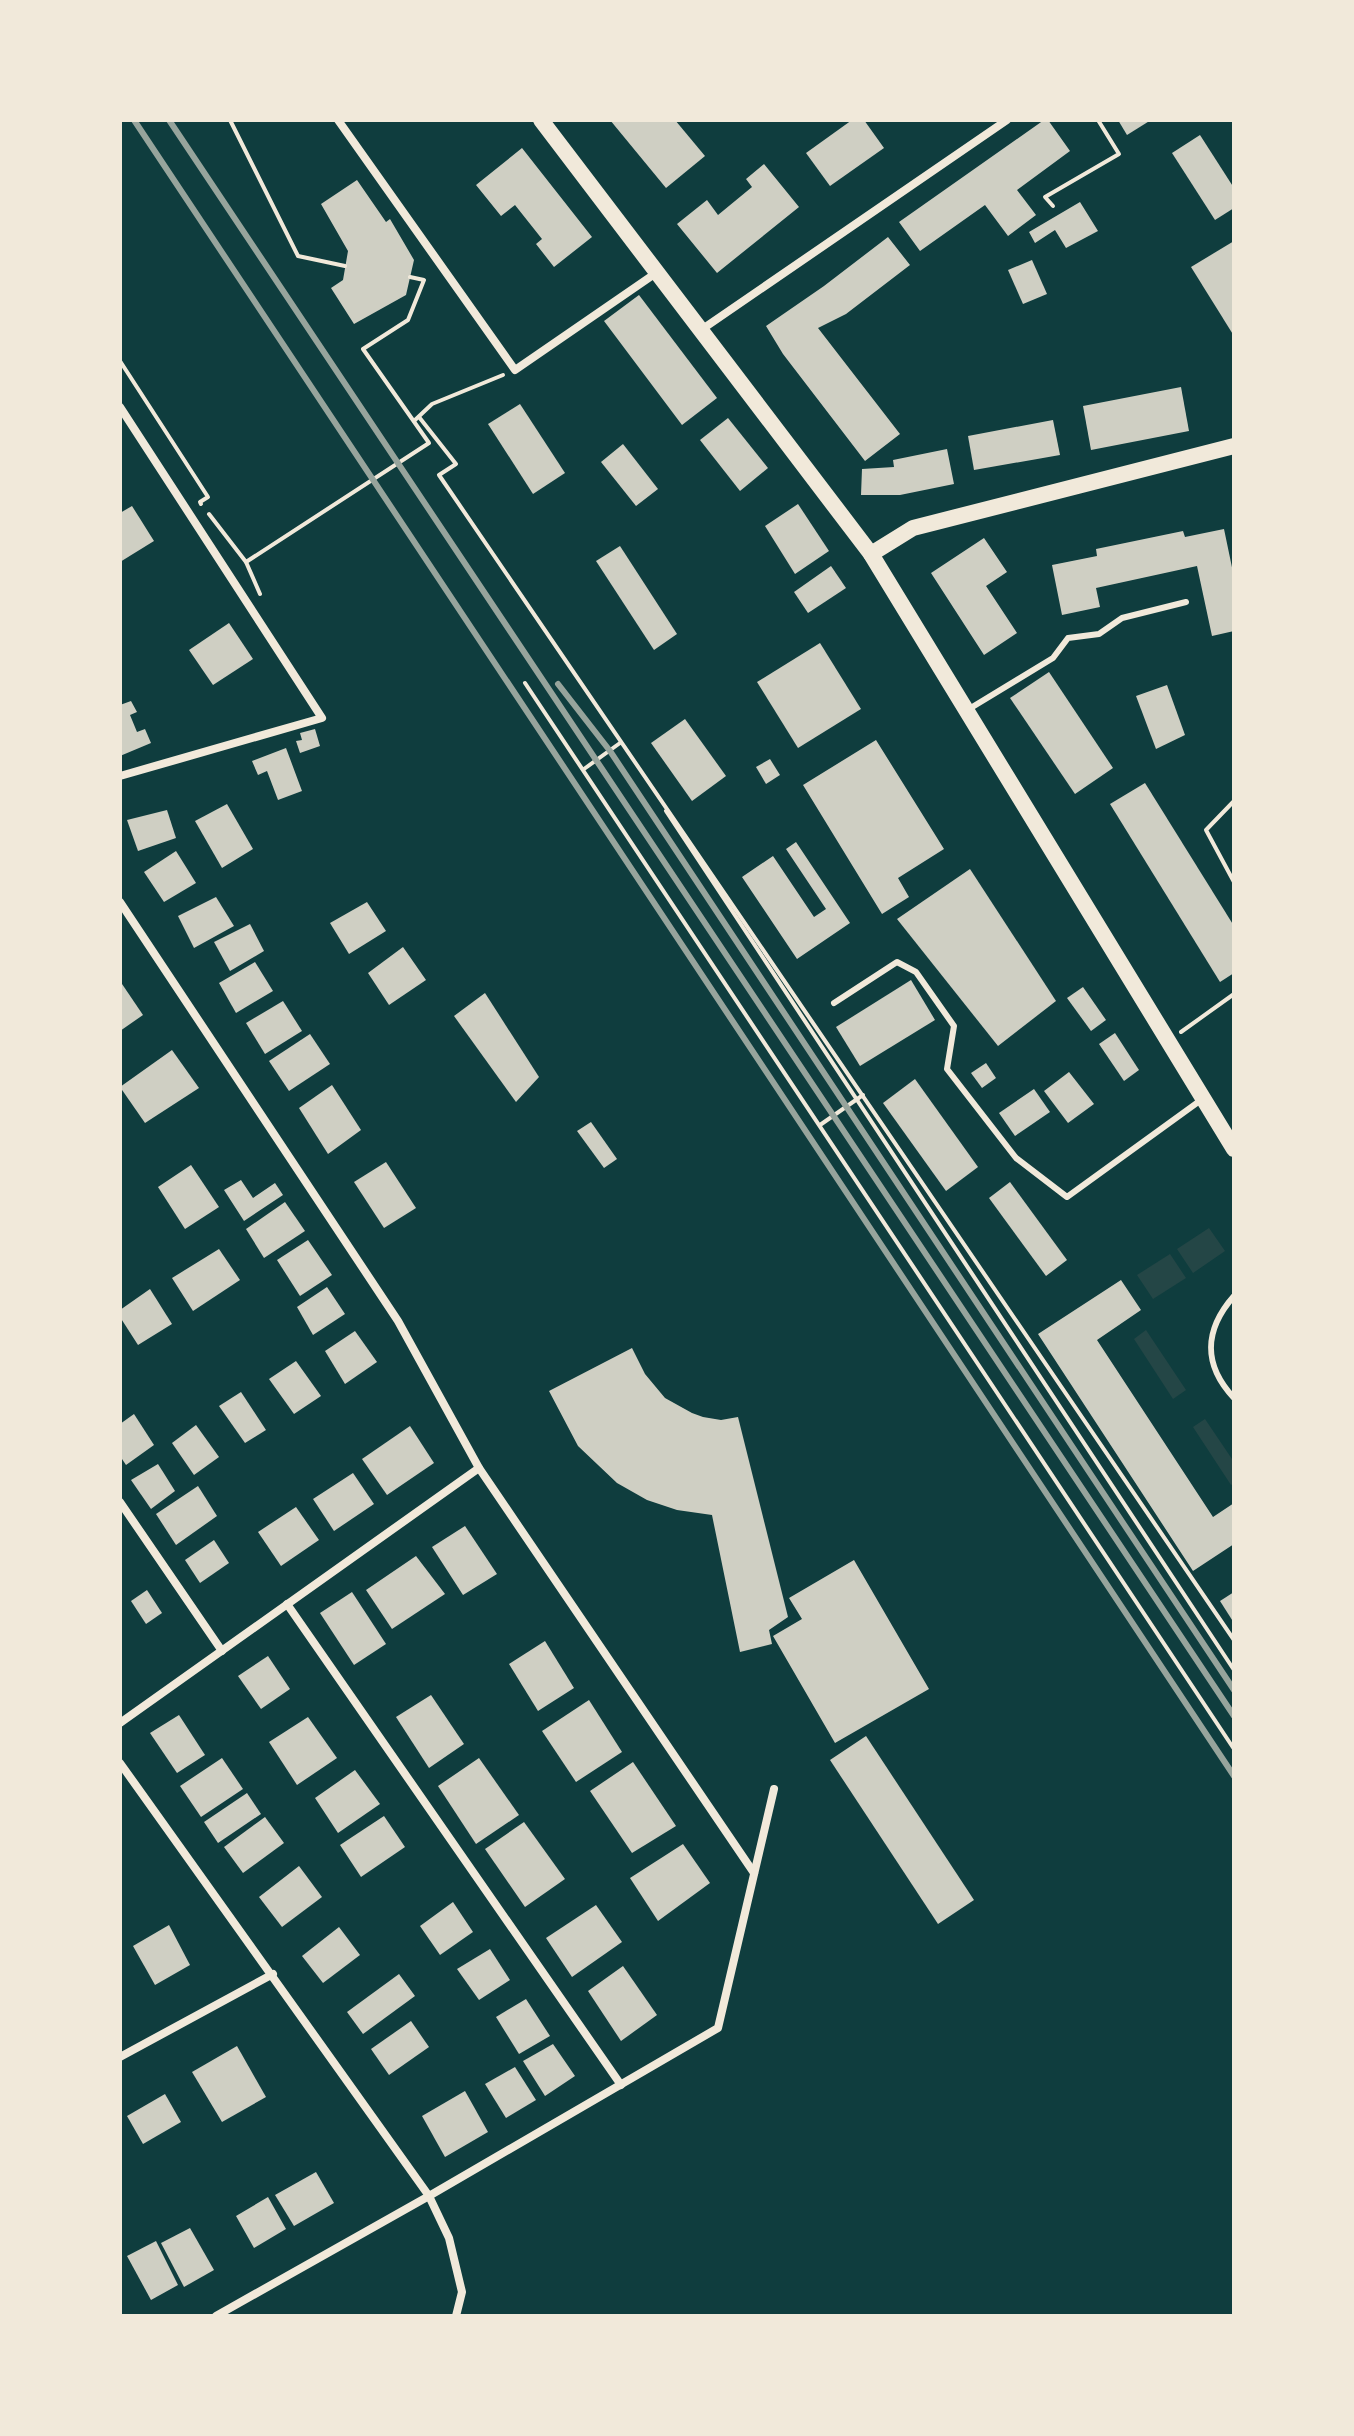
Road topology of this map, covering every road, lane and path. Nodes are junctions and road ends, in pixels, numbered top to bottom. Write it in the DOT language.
graph roads {
  1 [pos="230,120"];
  2 [pos="338,120"];
  3 [pos="541,120"];
  4 [pos="1007,120"];
  5 [pos="1098,120"];
  6 [pos="1053,206"];
  7 [pos="345,266"];
  8 [pos="657,272"];
  9 [pos="410,277"];
  10 [pos="701,330"];
  11 [pos="120,361"];
  12 [pos="515,370"];
  13 [pos="120,407"];
  14 [pos="419,417"];
  15 [pos="414,421"];
  16 [pos="1234,446"];
  17 [pos="871,554"];
  18 [pos="246,562"];
  19 [pos="264,601"];
  20 [pos="1186,602"];
  21 [pos="525,683"];
  22 [pos="966,711"];
  23 [pos="621,742"];
  24 [pos="584,769"];
  25 [pos="120,776"];
  26 [pos="1234,801"];
  27 [pos="1234,882"];
  28 [pos="120,902"];
  29 [pos="1234,994"];
  30 [pos="834,1003"];
  31 [pos="1167,1042"];
  32 [pos="863,1095"];
  33 [pos="857,1100"];
  34 [pos="1202,1100"];
  35 [pos="820,1125"];
  36 [pos="1234,1149"];
  37 [pos="1234,1296"];
  38 [pos="1234,1398"];
  39 [pos="1103,1448"];
  40 [pos="1092,1456"];
  41 [pos="479,1468"];
  42 [pos="120,1502"];
  43 [pos="287,1604"];
  44 [pos="1234,1640"];
  45 [pos="222,1651"];
  46 [pos="1234,1670"];
  47 [pos="120,1723"];
  48 [pos="1234,1749"];
  49 [pos="120,1763"];
  50 [pos="774,1789"];
  51 [pos="754,1873"];
  52 [pos="273,1974"];
  53 [pos="120,2057"];
  54 [pos="621,2085"];
  55 [pos="429,2196"];
  56 [pos="216,2316"];
  57 [pos="456,2316"];
  1 -- 7 [label="path"];
  2 -- 12 [label="street"];
  3 -- 8 [label="main road"];
  4 -- 10 [label="street"];
  5 -- 6 [label="path"];
  8 -- 10 [label="main road"];
  8 -- 12 [label="street"];
  9 -- 15 [label="path"];
  10 -- 17 [label="main road"];
  11 -- 18 [label="path"];
  12 -- 14 [label="path"];
  13 -- 25 [label="street"];
  14 -- 15 [label="path"];
  14 -- 23 [label="path"];
  15 -- 18 [label="path"];
  16 -- 17 [label="main road"];
  17 -- 22 [label="main road"];
  18 -- 19 [label="path"];
  20 -- 22 [label="lane"];
  21 -- 24 [label="path"];
  22 -- 31 [label="main road"];
  23 -- 24 [label="path"];
  23 -- 32 [label="path"];
  23 -- 33 [label="path"];
  24 -- 35 [label="path"];
  26 -- 27 [label="path"];
  28 -- 41 [label="street"];
  29 -- 31 [label="path"];
  30 -- 34 [label="lane"];
  31 -- 34 [label="main road"];
  32 -- 33 [label="path"];
  32 -- 39 [label="path"];
  33 -- 35 [label="path"];
  33 -- 40 [label="path"];
  34 -- 36 [label="main road"];
  35 -- 48 [label="path"];
  37 -- 38 [label="lane"];
  39 -- 40 [label="path"];
  39 -- 44 [label="path"];
  40 -- 46 [label="path"];
  41 -- 43 [label="street"];
  41 -- 51 [label="street"];
  42 -- 45 [label="street"];
  43 -- 45 [label="street"];
  43 -- 54 [label="street"];
  45 -- 47 [label="street"];
  49 -- 52 [label="street"];
  50 -- 51 [label="street"];
  51 -- 54 [label="street"];
  52 -- 53 [label="street"];
  52 -- 55 [label="street"];
  54 -- 55 [label="street"];
  55 -- 56 [label="street"];
  55 -- 57 [label="street"];
}
